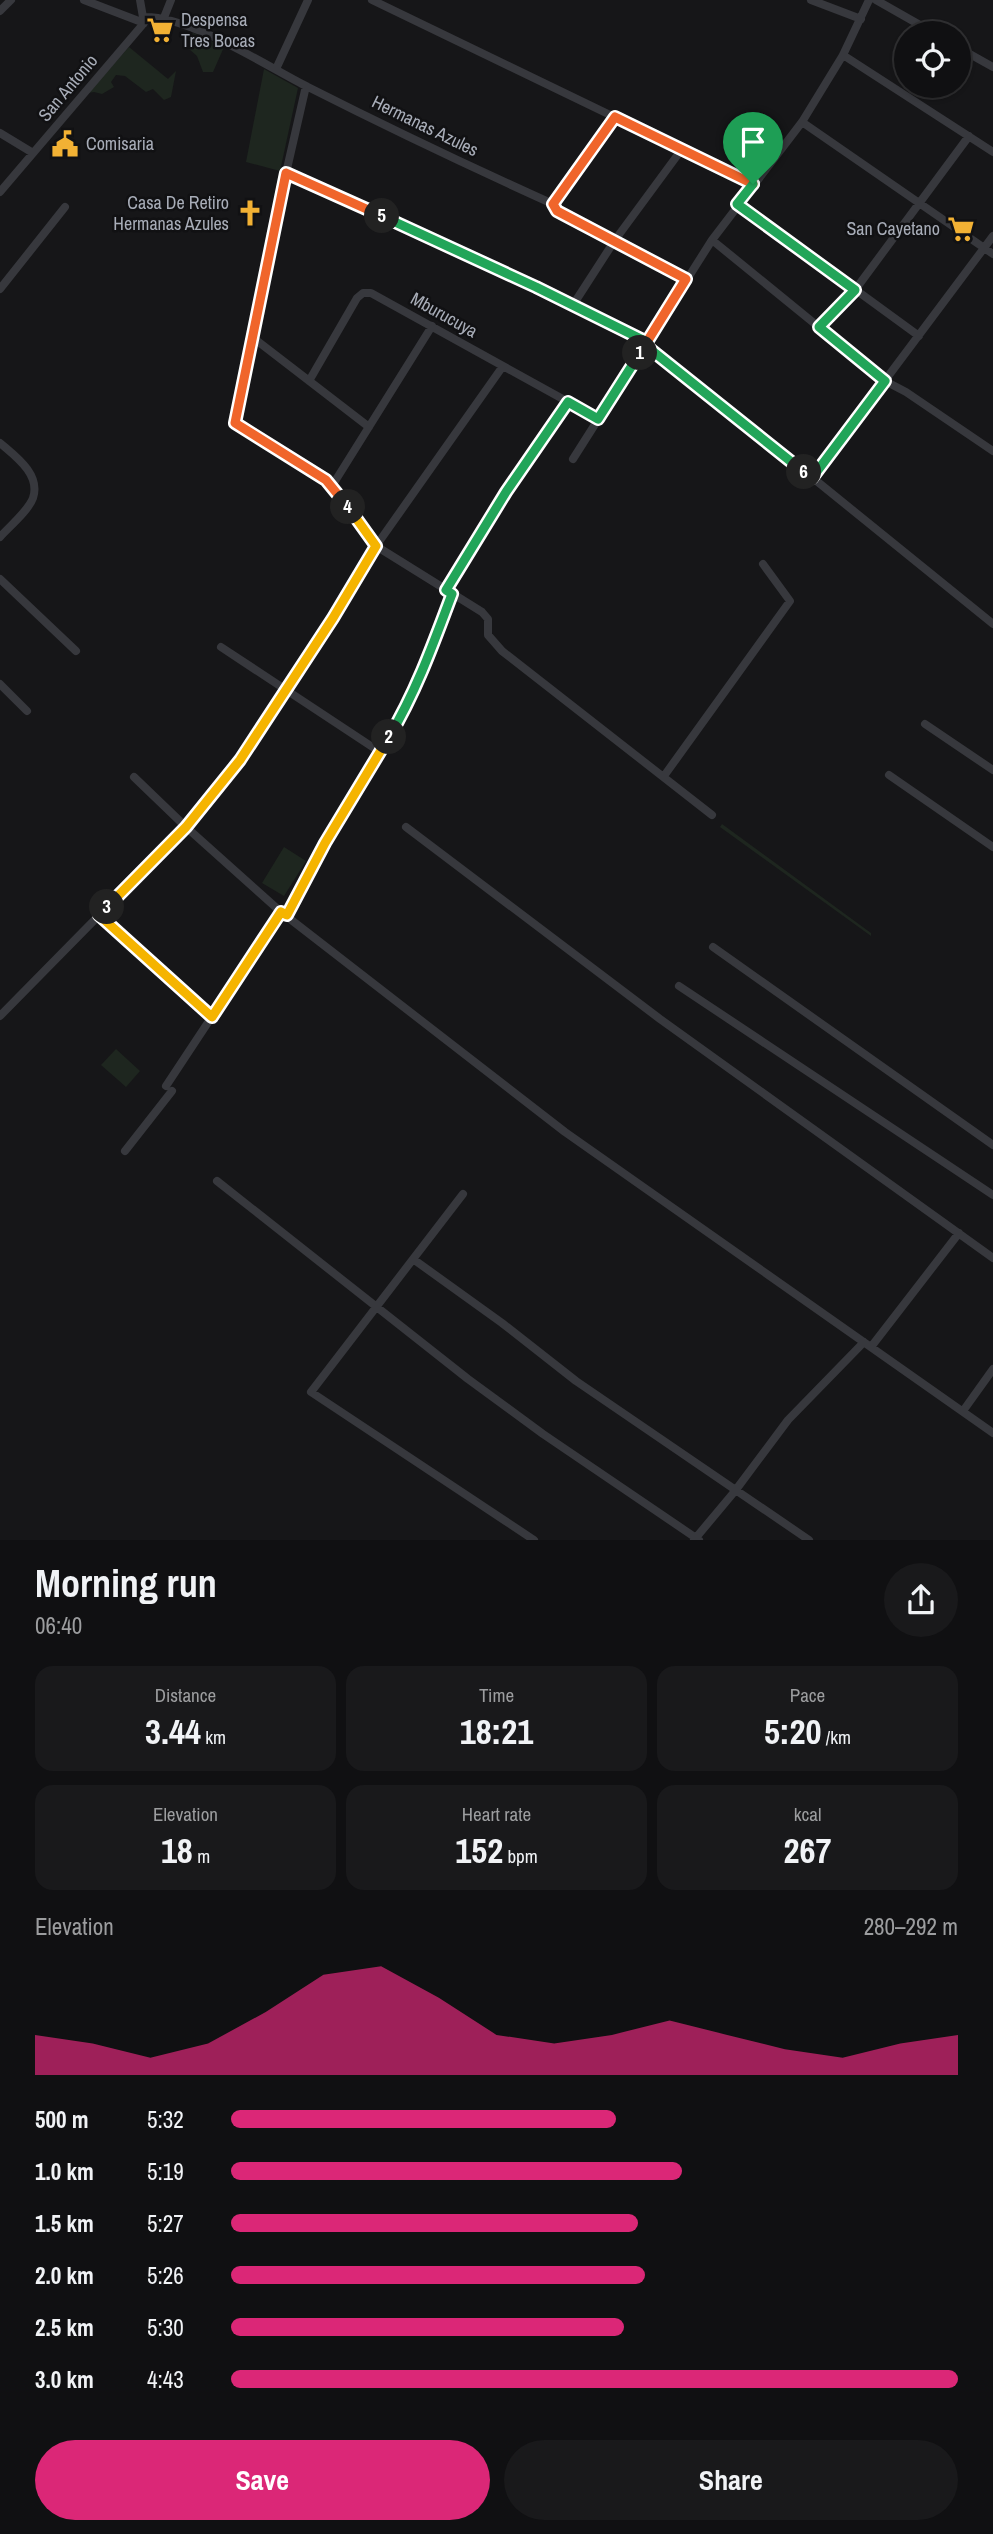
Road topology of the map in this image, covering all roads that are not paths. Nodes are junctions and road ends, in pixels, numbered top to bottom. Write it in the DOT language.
graph roads {
  1 [pos="11,0"];
  2 [pos="84,0"];
  3 [pos="140,0"];
  4 [pos="172,0"];
  5 [pos="308,0"];
  6 [pos="372,0"];
  7 [pos="811,0"];
  8 [pos="869,0"];
  9 [pos="876,0"];
  10 [pos="0,11"];
  11 [pos="860,19"];
  12 [pos="143,20"];
  13 [pos="163,20"];
  14 [pos="913,21"];
  15 [pos="843,55"];
  16 [pos="971,55"];
  17 [pos="993,67"];
  18 [pos="276,69"];
  19 [pos="306,86"];
  20 [pos="615,117"];
  21 [pos="802,122"];
  22 [pos="0,133"];
  23 [pos="970,136"];
  24 [pos="682,149"];
  25 [pos="993,152"];
  26 [pos="33,153"];
  27 [pos="286,173"];
  28 [pos="753,184"];
  29 [pos="0,192"];
  30 [pos="920,203"];
  31 [pos="553,204"];
  32 [pos="737,204"];
  33 [pos="65,207"];
  34 [pos="993,236"];
  35 [pos="615,240"];
  36 [pos="712,240"];
  37 [pos="984,248"];
  38 [pos="993,254"];
  39 [pos="686,279"];
  40 [pos="0,289"];
  41 [pos="855,290"];
  42 [pos="573,304"];
  43 [pos="432,326"];
  44 [pos="819,327"];
  45 [pos="919,336"];
  46 [pos="252,337"];
  47 [pos="646,344"];
  48 [pos="503,366"];
  49 [pos="309,381"];
  50 [pos="885,381"];
  51 [pos="568,402"];
  52 [pos="598,419"];
  53 [pos="369,427"];
  54 [pos="0,443"];
  55 [pos="993,451"];
  56 [pos="573,460"];
  57 [pos="812,478"];
  58 [pos="332,486"];
  59 [pos="0,537"];
  60 [pos="376,546"];
  61 [pos="764,564"];
  62 [pos="0,579"];
  63 [pos="449,592"];
  64 [pos="993,624"];
  65 [pos="221,647"];
  66 [pos="76,651"];
  67 [pos="0,684"];
  68 [pos="285,689"];
  69 [pos="27,710"];
  70 [pos="925,724"];
  71 [pos="380,752"];
  72 [pos="993,770"];
  73 [pos="889,775"];
  74 [pos="664,776"];
  75 [pos="134,777"];
  76 [pos="712,815"];
  77 [pos="186,827"];
  78 [pos="406,827"];
  79 [pos="993,847"];
  80 [pos="284,914"];
  81 [pos="99,915"];
  82 [pos="713,947"];
  83 [pos="679,986"];
  84 [pos="0,1016"];
  85 [pos="212,1017"];
  86 [pos="993,1145"];
  87 [pos="125,1151"];
  88 [pos="216,1181"];
  89 [pos="463,1194"];
  90 [pos="993,1195"];
  91 [pos="959,1233"];
  92 [pos="993,1258"];
  93 [pos="413,1259"];
  94 [pos="377,1306"];
  95 [pos="868,1344"];
  96 [pos="993,1369"];
  97 [pos="963,1411"];
  98 [pos="993,1433"];
  99 [pos="736,1491"];
  100 [pos="696,1539"];
  101 [pos="534,1540"];
  102 [pos="808,1540"];
  1 -- 10 [label="street"];
  2 -- 12 [label="street, Hermanas Azules"];
  3 -- 12 [label="street"];
  4 -- 13 [label="street"];
  5 -- 18 [label="street"];
  6 -- 20 [label="street"];
  7 -- 11 [label="street"];
  8 -- 11 [label="street"];
  9 -- 14 [label="street"];
  11 -- 15 [label="street"];
  12 -- 13 [label="street, Hermanas Azules"];
  12 -- 26 [label="street, San Antonio"];
  13 -- 18 [label="street, Hermanas Azules"];
  15 -- 21 [label="street"];
  15 -- 23 [label="street"];
  16 -- 17 [label="street"];
  18 -- 19 [label="street, Hermanas Azules"];
  19 -- 27 [label="street"];
  19 -- 31 [label="street, Hermanas Azules"];
  20 -- 24 [label="street"];
  20 -- 31 [label="street"];
  21 -- 28 [label="street"];
  21 -- 30 [label="street"];
  22 -- 26 [label="street"];
  23 -- 25 [label="street"];
  23 -- 30 [label="street"];
  24 -- 28 [label="street"];
  24 -- 35 [label="street"];
  26 -- 29 [label="street, San Antonio"];
  27 -- 42 [label="street"];
  27 -- 46 [label="street"];
  28 -- 32 [label="street"];
  30 -- 37 [label="street"];
  30 -- 41 [label="street"];
  31 -- 35 [label="street, Hermanas Azules"];
  32 -- 36 [label="street"];
  32 -- 41 [label="street"];
  33 -- 40 [label="street"];
  34 -- 37 [label="street"];
  35 -- 39 [label="street, Hermanas Azules"];
  35 -- 42 [label="street"];
  36 -- 39 [label="street"];
  36 -- 44 [label="street"];
  37 -- 38 [label="street"];
  37 -- 45 [label="street"];
  39 -- 47 [label="street"];
  41 -- 44 [label="street"];
  41 -- 45 [label="street"];
  42 -- 47 [label="street"];
  43 -- 48 [label="street, Mburucuya"];
  43 -- 49 [label="street, Mburucuya"];
  43 -- 53 [label="street"];
  44 -- 50 [label="street"];
  45 -- 50 [label="street"];
  46 -- 49 [label="street"];
  46 -- 58 [label="street"];
  47 -- 52 [label="street"];
  47 -- 57 [label="street"];
  48 -- 51 [label="street, Mburucuya"];
  48 -- 60 [label="street"];
  49 -- 53 [label="street"];
  50 -- 55 [label="street"];
  50 -- 57 [label="street"];
  51 -- 52 [label="street, Mburucuya"];
  51 -- 63 [label="street"];
  52 -- 56 [label="street"];
  53 -- 58 [label="street"];
  54 -- 59 [label="street"];
  57 -- 64 [label="street"];
  58 -- 60 [label="street"];
  60 -- 63 [label="street"];
  60 -- 68 [label="street"];
  61 -- 74 [label="street"];
  62 -- 66 [label="street"];
  63 -- 71 [label="street"];
  63 -- 74 [label="street"];
  65 -- 68 [label="street"];
  67 -- 69 [label="street"];
  68 -- 71 [label="street"];
  68 -- 77 [label="street"];
  70 -- 72 [label="street"];
  71 -- 80 [label="street"];
  73 -- 79 [label="street"];
  74 -- 76 [label="street"];
  75 -- 77 [label="street"];
  77 -- 80 [label="street"];
  77 -- 81 [label="street"];
  78 -- 91 [label="street"];
  80 -- 85 [label="street"];
  80 -- 95 [label="street"];
  81 -- 84 [label="street"];
  81 -- 85 [label="street"];
  82 -- 86 [label="street"];
  83 -- 90 [label="street"];
  85 -- 87 [label="street"];
  88 -- 94 [label="street"];
  89 -- 93 [label="street"];
  91 -- 92 [label="street"];
  91 -- 95 [label="street"];
  93 -- 94 [label="street"];
  93 -- 99 [label="street"];
  94 -- 100 [label="street"];
  94 -- 101 [label="street"];
  95 -- 97 [label="street"];
  95 -- 99 [label="street"];
  96 -- 97 [label="street"];
  97 -- 98 [label="street"];
  99 -- 100 [label="street"];
  99 -- 102 [label="street"];
}
